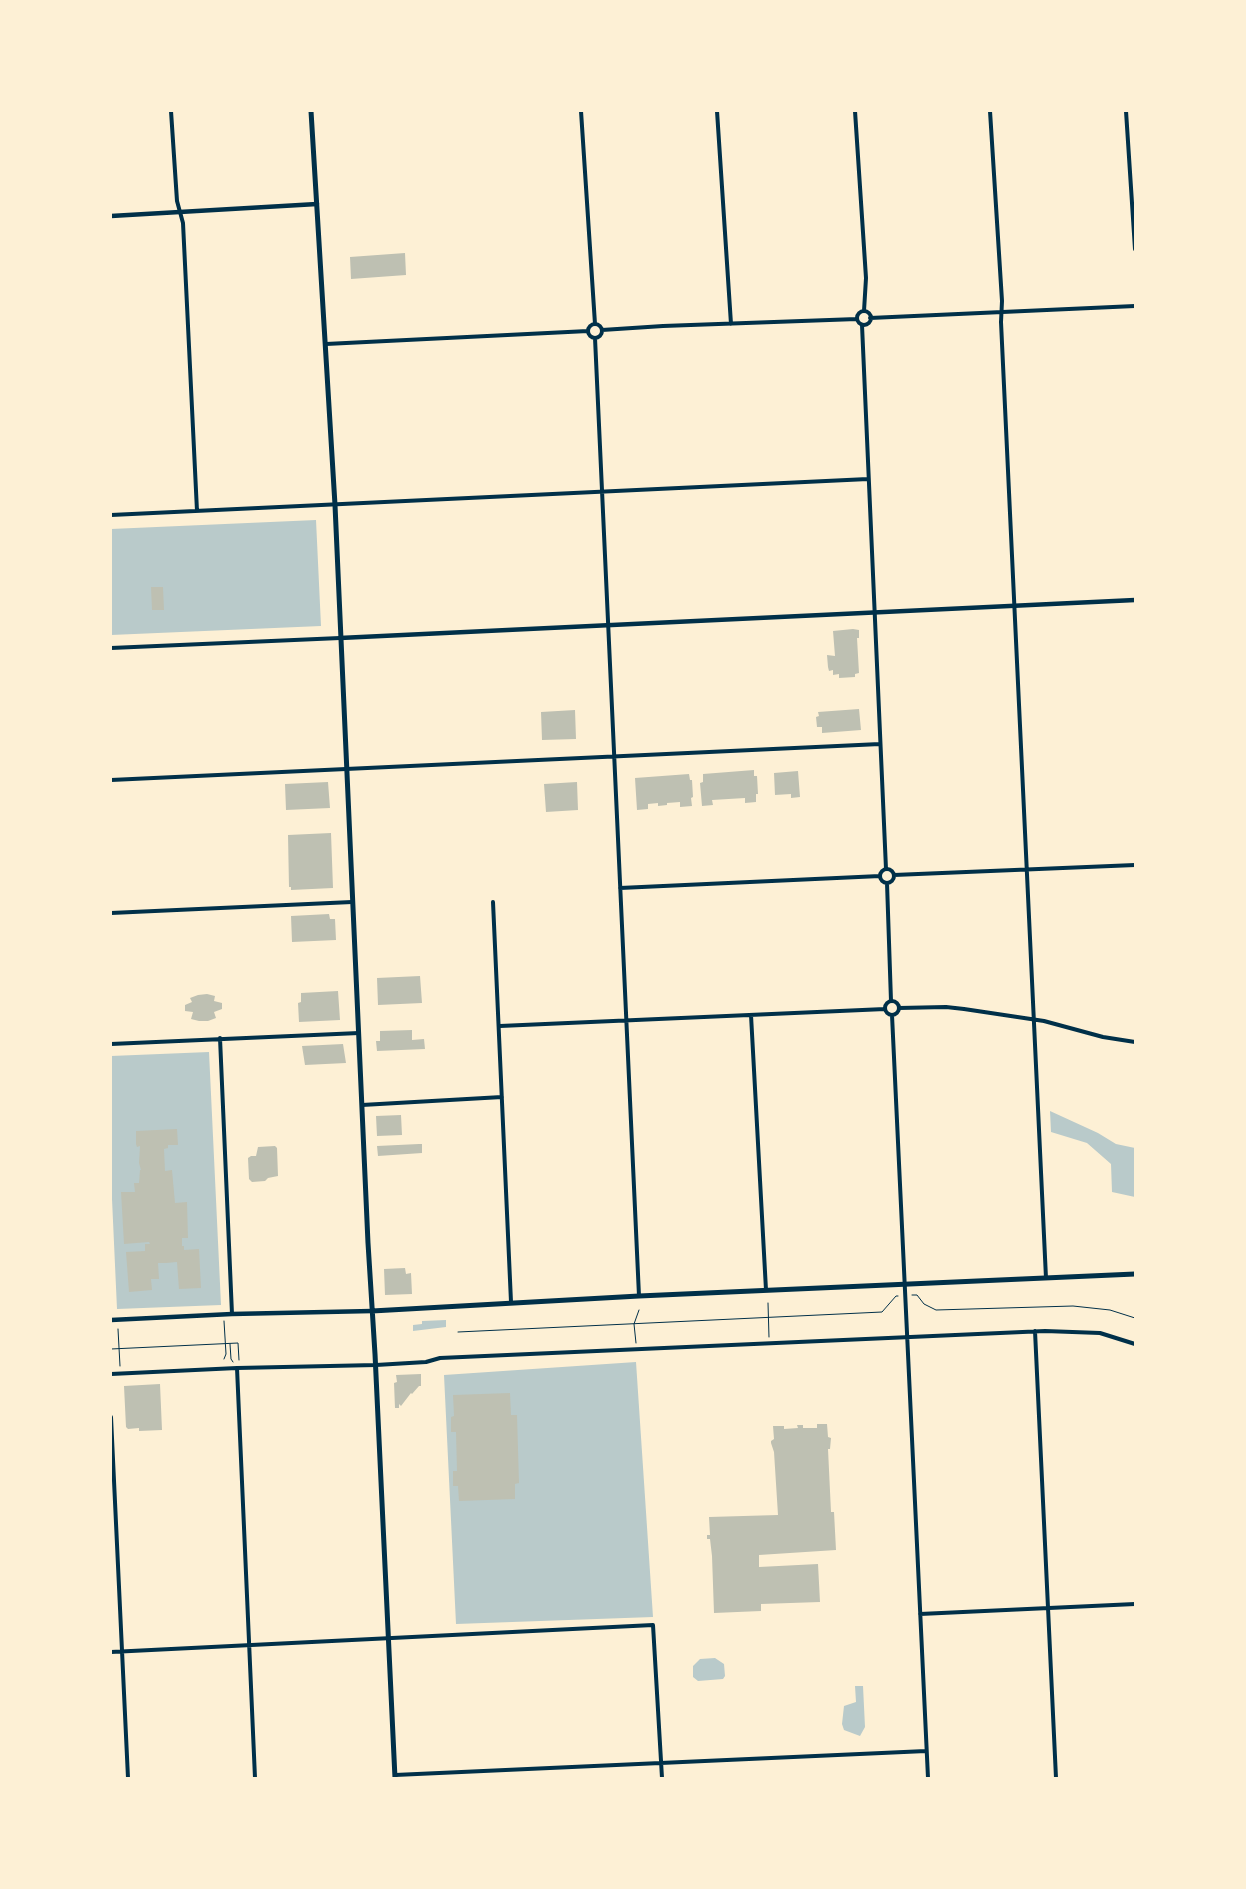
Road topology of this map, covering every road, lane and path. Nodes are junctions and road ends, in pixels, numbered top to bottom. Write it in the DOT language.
graph roads {
  1 [pos="171,111"];
  2 [pos="311,111"];
  3 [pos="581,111"];
  4 [pos="717,111"];
  5 [pos="855,111"];
  6 [pos="990,111"];
  7 [pos="1126,111"];
  8 [pos="317,204"];
  9 [pos="180,212"];
  10 [pos="111,216"];
  11 [pos="1135,250"];
  12 [pos="1135,306"];
  13 [pos="864,312"];
  14 [pos="1002,312"];
  15 [pos="870,318"];
  16 [pos="857,319"];
  17 [pos="595,324"];
  18 [pos="731,324"];
  19 [pos="862,325"];
  20 [pos="602,330"];
  21 [pos="588,331"];
  22 [pos="595,338"];
  23 [pos="326,344"];
  24 [pos="868,479"];
  25 [pos="601,492"];
  26 [pos="335,505"];
  27 [pos="198,511"];
  28 [pos="111,516"];
  29 [pos="1135,600"];
  30 [pos="1014,605"];
  31 [pos="874,612"];
  32 [pos="607,625"];
  33 [pos="340,638"];
  34 [pos="111,648"];
  35 [pos="880,744"];
  36 [pos="614,757"];
  37 [pos="346,769"];
  38 [pos="111,780"];
  39 [pos="1135,865"];
  40 [pos="886,869"];
  41 [pos="1026,870"];
  42 [pos="880,876"];
  43 [pos="894,876"];
  44 [pos="887,883"];
  45 [pos="620,888"];
  46 [pos="352,902"];
  47 [pos="493,902"];
  48 [pos="111,913"];
  49 [pos="891,1001"];
  50 [pos="899,1008"];
  51 [pos="885,1009"];
  52 [pos="751,1015"];
  53 [pos="892,1015"];
  54 [pos="1033,1019"];
  55 [pos="626,1020"];
  56 [pos="500,1026"];
  57 [pos="359,1033"];
  58 [pos="220,1038"];
  59 [pos="1135,1042"];
  60 [pos="111,1044"];
  61 [pos="502,1097"];
  62 [pos="362,1105"];
  63 [pos="1135,1274"];
  64 [pos="1046,1278"];
  65 [pos="906,1283"];
  66 [pos="766,1290"];
  67 [pos="913,1295"];
  68 [pos="639,1296"];
  69 [pos="898,1296"];
  70 [pos="511,1302"];
  71 [pos="768,1304"];
  72 [pos="638,1310"];
  73 [pos="372,1311"];
  74 [pos="232,1314"];
  75 [pos="768,1318"];
  76 [pos="1135,1318"];
  77 [pos="111,1320"];
  78 [pos="224,1320"];
  79 [pos="634,1324"];
  80 [pos="118,1329"];
  81 [pos="1035,1331"];
  82 [pos="458,1332"];
  83 [pos="907,1337"];
  84 [pos="770,1342"];
  85 [pos="226,1344"];
  86 [pos="230,1344"];
  87 [pos="1135,1344"];
  88 [pos="111,1349"];
  89 [pos="118,1349"];
  90 [pos="636,1349"];
  91 [pos="224,1359"];
  92 [pos="376,1365"];
  93 [pos="120,1366"];
  94 [pos="237,1368"];
  95 [pos="111,1374"];
  96 [pos="111,1416"];
  97 [pos="1135,1604"];
  98 [pos="1048,1608"];
  99 [pos="920,1614"];
  100 [pos="388,1638"];
  101 [pos="249,1645"];
  102 [pos="122,1651"];
  103 [pos="111,1652"];
  104 [pos="926,1751"];
  105 [pos="661,1763"];
  106 [pos="395,1776"];
  107 [pos="128,1778"];
  108 [pos="255,1778"];
  109 [pos="662,1778"];
  110 [pos="928,1778"];
  111 [pos="1056,1778"];
  1 -- 9 [label="street"];
  2 -- 8 [label="main road"];
  3 -- 17 [label="street"];
  4 -- 18 [label="street"];
  5 -- 13 [label="street"];
  6 -- 14 [label="street"];
  7 -- 11 [label="street"];
  8 -- 9 [label="street"];
  8 -- 23 [label="main road"];
  9 -- 10 [label="street"];
  9 -- 27 [label="street"];
  12 -- 14 [label="street"];
  13 -- 15 [label="street"];
  13 -- 16 [label="street"];
  14 -- 15 [label="street"];
  14 -- 30 [label="street"];
  15 -- 19 [label="street"];
  16 -- 18 [label="street"];
  16 -- 19 [label="street"];
  17 -- 20 [label="street"];
  17 -- 21 [label="street"];
  18 -- 20 [label="street"];
  19 -- 24 [label="street"];
  20 -- 22 [label="street"];
  21 -- 22 [label="street"];
  21 -- 23 [label="street"];
  22 -- 25 [label="street"];
  23 -- 26 [label="main road"];
  24 -- 25 [label="street"];
  24 -- 31 [label="street"];
  25 -- 26 [label="street"];
  25 -- 32 [label="street"];
  26 -- 27 [label="street"];
  26 -- 33 [label="main road"];
  27 -- 28 [label="street"];
  29 -- 30 [label="street"];
  30 -- 31 [label="street"];
  30 -- 41 [label="street"];
  31 -- 32 [label="street"];
  31 -- 35 [label="street"];
  32 -- 33 [label="street"];
  32 -- 36 [label="street"];
  33 -- 34 [label="street"];
  33 -- 37 [label="main road"];
  35 -- 36 [label="street"];
  35 -- 40 [label="street"];
  36 -- 37 [label="street"];
  36 -- 45 [label="street"];
  37 -- 38 [label="street"];
  37 -- 46 [label="main road"];
  39 -- 41 [label="street"];
  40 -- 42 [label="street"];
  40 -- 43 [label="street"];
  41 -- 43 [label="street"];
  41 -- 54 [label="street"];
  42 -- 44 [label="street"];
  42 -- 45 [label="street"];
  43 -- 44 [label="street"];
  44 -- 49 [label="street"];
  45 -- 55 [label="street"];
  46 -- 48 [label="street"];
  46 -- 57 [label="main road"];
  47 -- 56 [label="street"];
  49 -- 50 [label="street"];
  49 -- 51 [label="street"];
  50 -- 53 [label="street"];
  50 -- 54 [label="street"];
  51 -- 52 [label="street"];
  51 -- 53 [label="street"];
  52 -- 55 [label="street"];
  52 -- 66 [label="street"];
  53 -- 65 [label="street"];
  54 -- 59 [label="street"];
  54 -- 64 [label="street"];
  55 -- 56 [label="street"];
  55 -- 68 [label="street"];
  56 -- 61 [label="street"];
  57 -- 58 [label="street"];
  57 -- 62 [label="main road"];
  58 -- 60 [label="street"];
  58 -- 74 [label="street"];
  61 -- 62 [label="street"];
  61 -- 70 [label="street"];
  62 -- 73 [label="main road"];
  63 -- 64 [label="main road"];
  64 -- 65 [label="main road"];
  65 -- 66 [label="main road"];
  65 -- 83 [label="street"];
  66 -- 68 [label="main road"];
  67 -- 76 [label="path"];
  68 -- 70 [label="main road"];
  69 -- 75 [label="path"];
  70 -- 73 [label="main road"];
  71 -- 75 [label="path"];
  72 -- 79 [label="path"];
  73 -- 74 [label="street"];
  73 -- 92 [label="main road"];
  74 -- 77 [label="street"];
  75 -- 79 [label="path"];
  75 -- 84 [label="path"];
  78 -- 85 [label="path"];
  79 -- 82 [label="path"];
  79 -- 90 [label="path"];
  80 -- 89 [label="path"];
  81 -- 83 [label="street"];
  81 -- 87 [label="street"];
  81 -- 98 [label="street"];
  83 -- 84 [label="street"];
  83 -- 99 [label="street"];
  84 -- 90 [label="street"];
  85 -- 86 [label="path"];
  85 -- 89 [label="path"];
  85 -- 91 [label="path"];
  86 -- 94 [label="path"];
  86 -- 94 [label="path"];
  88 -- 89 [label="path"];
  89 -- 93 [label="path"];
  90 -- 92 [label="street"];
  92 -- 94 [label="street"];
  92 -- 100 [label="main road"];
  94 -- 95 [label="street"];
  94 -- 101 [label="street"];
  96 -- 102 [label="street"];
  97 -- 98 [label="street"];
  98 -- 99 [label="street"];
  98 -- 111 [label="street"];
  99 -- 104 [label="street"];
  100 -- 101 [label="street"];
  100 -- 105 [label="street"];
  100 -- 106 [label="main road"];
  101 -- 102 [label="street"];
  101 -- 108 [label="street"];
  102 -- 103 [label="street"];
  102 -- 107 [label="street"];
  104 -- 105 [label="street"];
  104 -- 110 [label="street"];
  105 -- 106 [label="street"];
  105 -- 109 [label="street"];
}
